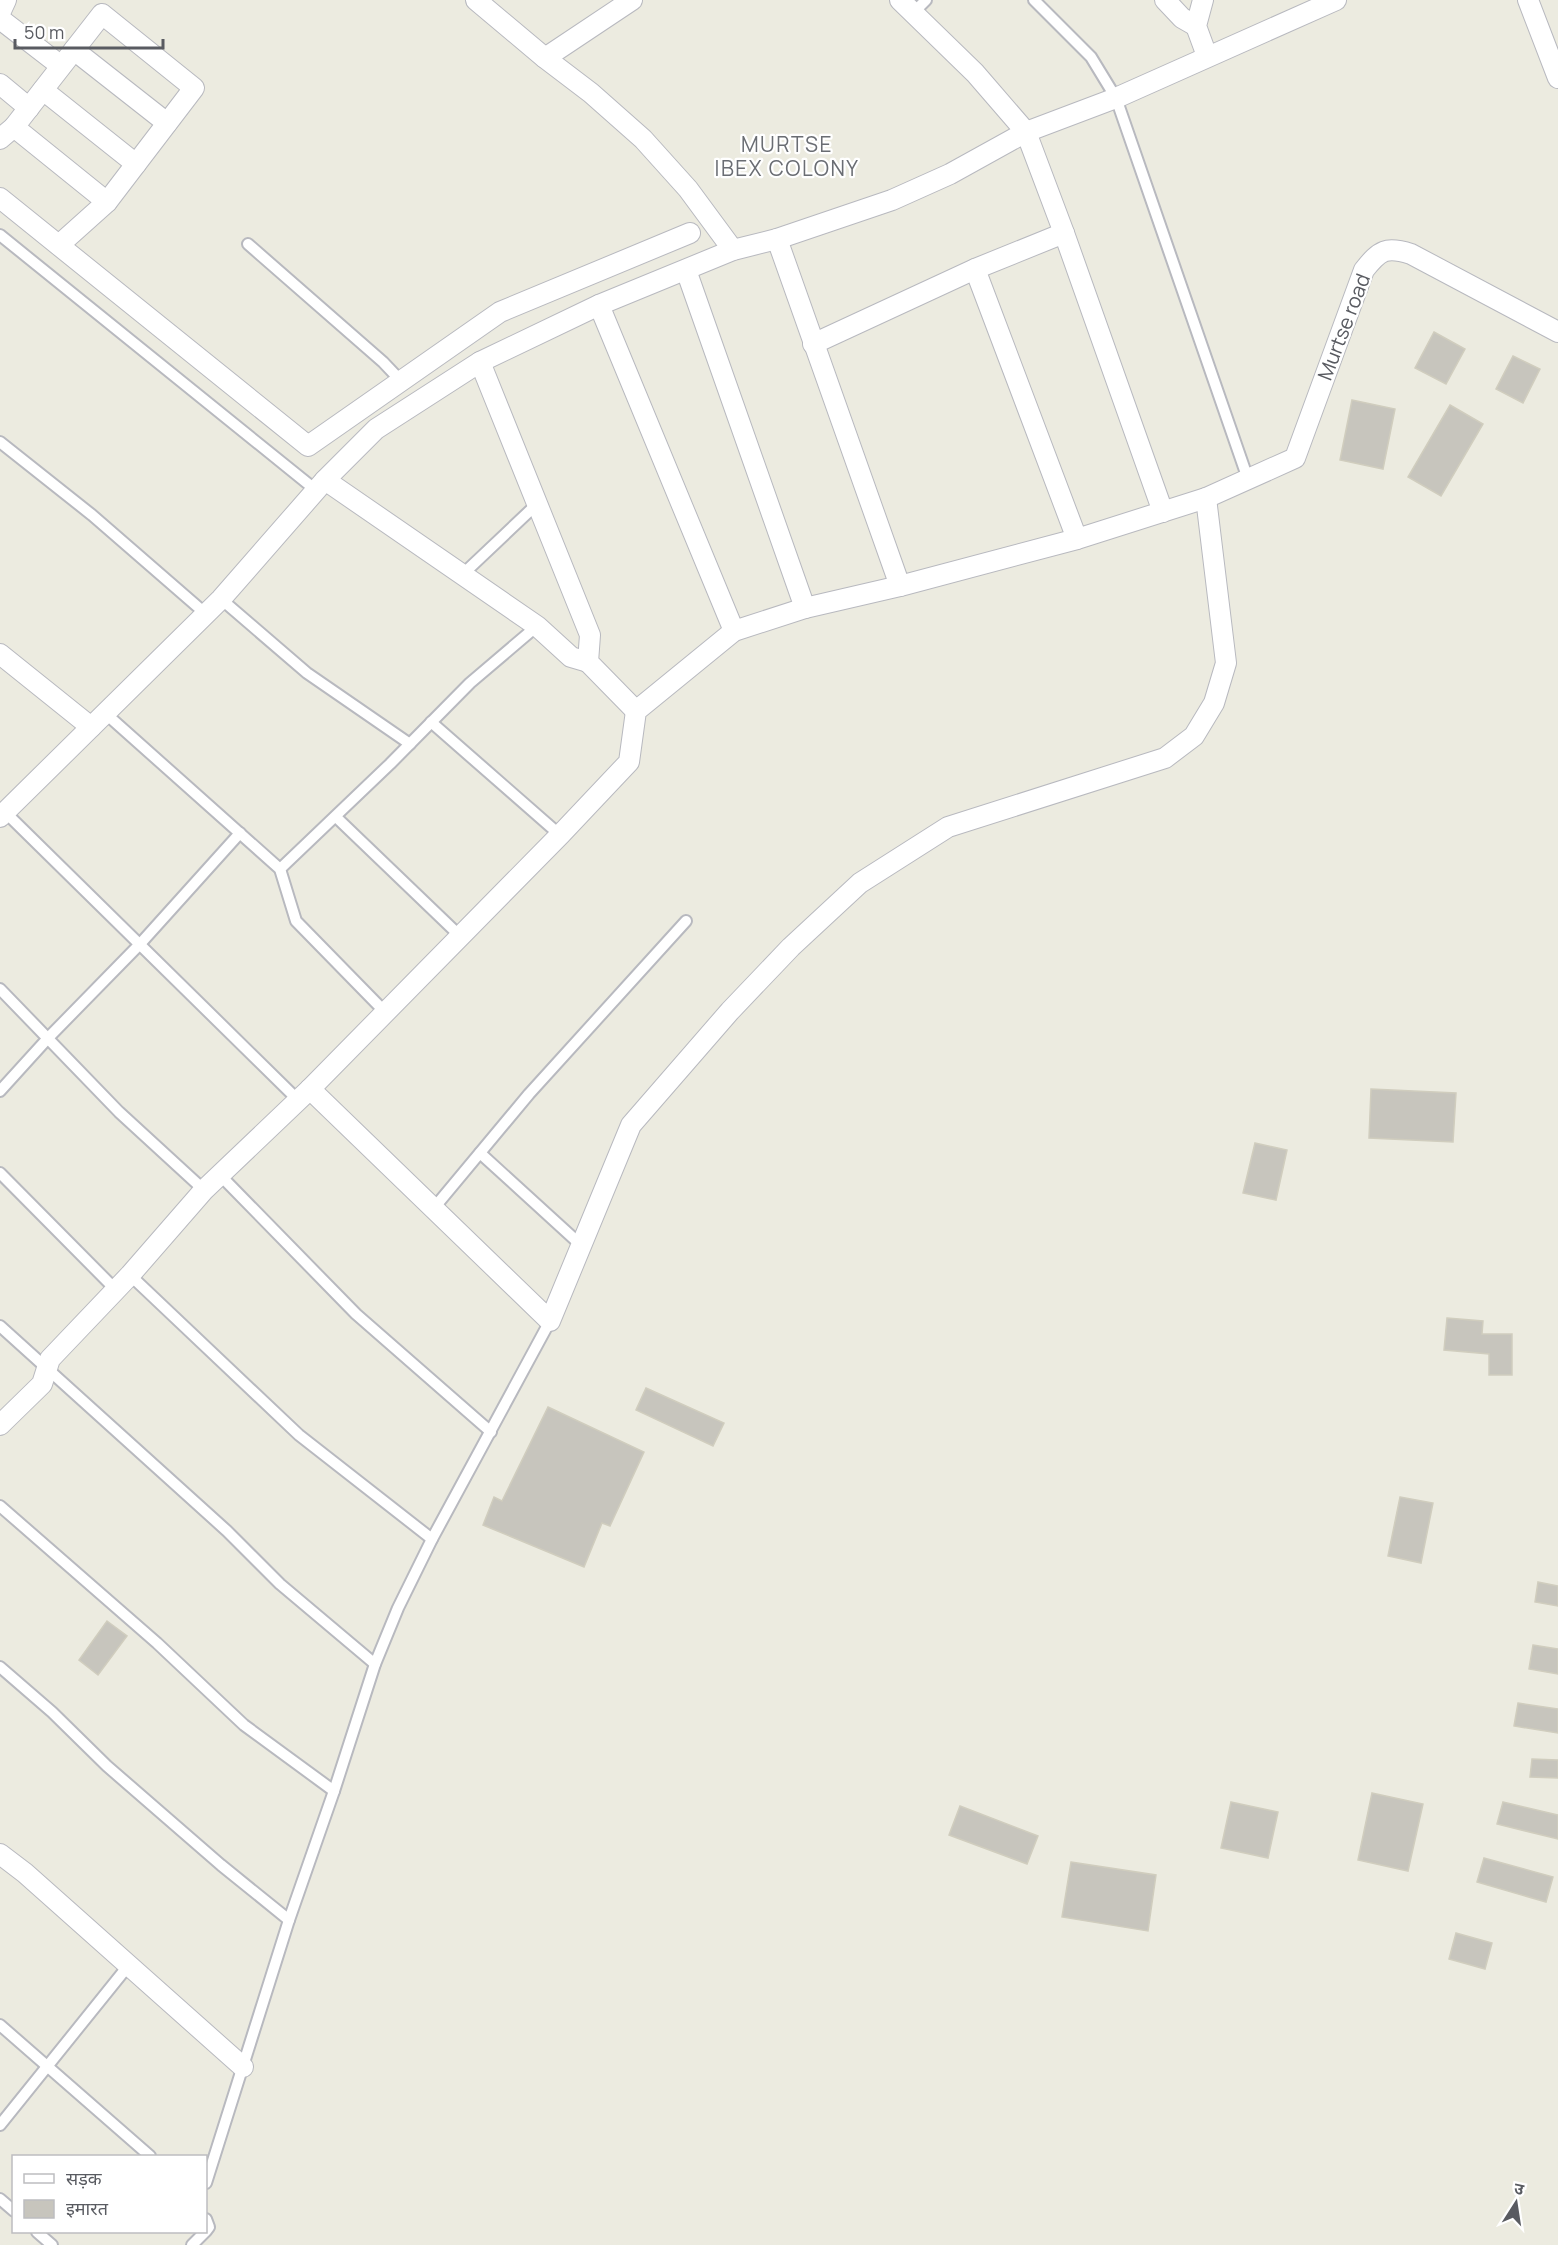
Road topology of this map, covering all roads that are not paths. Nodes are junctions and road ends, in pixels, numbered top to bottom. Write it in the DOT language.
graph roads {
  1 [pos="6,0"];
  2 [pos="476,0"];
  3 [pos="633,0"];
  4 [pos="1034,0"];
  5 [pos="1165,0"];
  6 [pos="1203,0"];
  7 [pos="1528,0"];
  8 [pos="1332,1"];
  9 [pos="913,4"];
  10 [pos="0,13"];
  11 [pos="0,19"];
  12 [pos="1196,26"];
  13 [pos="74,50"];
  14 [pos="1207,56"];
  15 [pos="545,58"];
  16 [pos="61,66"];
  17 [pos="1558,78"];
  18 [pos="0,84"];
  19 [pos="43,90"];
  20 [pos="1116,98"];
  21 [pos="28,108"];
  22 [pos="167,123"];
  23 [pos="1026,132"];
  24 [pos="7,133"];
  25 [pos="136,164"];
  26 [pos="0,198"];
  27 [pos="107,202"];
  28 [pos="690,233"];
  29 [pos="1064,233"];
  30 [pos="0,235"];
  31 [pos="777,239"];
  32 [pos="248,244"];
  33 [pos="58,245"];
  34 [pos="733,250"];
  35 [pos="975,268"];
  36 [pos="686,270"];
  37 [pos="599,304"];
  38 [pos="1558,332"];
  39 [pos="813,344"];
  40 [pos="480,363"];
  41 [pos="401,381"];
  42 [pos="0,442"];
  43 [pos="1248,479"];
  44 [pos="321,486"];
  45 [pos="1206,498"];
  46 [pos="537,504"];
  47 [pos="1163,512"];
  48 [pos="1077,539"];
  49 [pos="462,575"];
  50 [pos="900,586"];
  51 [pos="221,599"];
  52 [pos="805,608"];
  53 [pos="206,614"];
  54 [pos="537,626"];
  55 [pos="734,631"];
  56 [pos="0,654"];
  57 [pos="588,662"];
  58 [pos="636,711"];
  59 [pos="98,720"];
  60 [pos="431,722"];
  61 [pos="410,744"];
  62 [pos="3,814"];
  63 [pos="336,816"];
  64 [pos="240,833"];
  65 [pos="560,835"];
  66 [pos="280,869"];
  67 [pos="686,921"];
  68 [pos="460,936"];
  69 [pos="140,944"];
  70 [pos="0,989"];
  71 [pos="385,1012"];
  72 [pos="49,1037"];
  73 [pos="0,1091"];
  74 [pos="304,1094"];
  75 [pos="480,1153"];
  76 [pos="0,1173"];
  77 [pos="220,1175"];
  78 [pos="204,1190"];
  79 [pos="434,1208"];
  80 [pos="582,1246"];
  81 [pos="130,1275"];
  82 [pos="116,1290"];
  83 [pos="550,1321"];
  84 [pos="0,1326"];
  85 [pos="47,1370"];
  86 [pos="0,1425"];
  87 [pos="491,1432"];
  88 [pos="0,1506"];
  89 [pos="432,1539"];
  90 [pos="375,1664"];
  91 [pos="0,1667"];
  92 [pos="334,1791"];
  93 [pos="0,1854"];
  94 [pos="289,1920"];
  95 [pos="128,1966"];
  96 [pos="0,2025"];
  97 [pos="47,2065"];
  98 [pos="243,2067"];
  99 [pos="0,2124"];
  100 [pos="148,2155"];
  101 [pos="207,2180"];
  102 [pos="0,2199"];
  103 [pos="12,2209"];
  104 [pos="38,2233"];
  105 [pos="203,2233"];
  106 [pos="52,2245"];
  107 [pos="192,2245"];
  1 -- 10 [label="street"];
  2 -- 15 [label="street"];
  3 -- 15 [label="street"];
  4 -- 20 [label="lane"];
  5 -- 12 [label="street"];
  6 -- 12 [label="street"];
  7 -- 17 [label="street"];
  8 -- 14 [label="street"];
  9 -- 23 [label="street"];
  11 -- 16 [label="street"];
  12 -- 14 [label="street"];
  13 -- 16 [label="street"];
  13 -- 22 [label="street"];
  13 -- 22 [label="street"];
  14 -- 20 [label="street"];
  15 -- 34 [label="street"];
  16 -- 19 [label="street"];
  18 -- 21 [label="street"];
  19 -- 21 [label="street"];
  19 -- 25 [label="street"];
  20 -- 23 [label="street"];
  20 -- 43 [label="lane"];
  21 -- 24 [label="street"];
  22 -- 25 [label="street"];
  23 -- 29 [label="street"];
  23 -- 31 [label="street"];
  24 -- 27 [label="street"];
  25 -- 27 [label="street"];
  26 -- 33 [label="street"];
  27 -- 33 [label="street"];
  28 -- 41 [label="street"];
  29 -- 35 [label="street"];
  29 -- 47 [label="street"];
  30 -- 44 [label="lane"];
  31 -- 34 [label="street"];
  31 -- 39 [label="street"];
  32 -- 41 [label="lane"];
  33 -- 41 [label="street"];
  34 -- 36 [label="street"];
  35 -- 39 [label="street"];
  35 -- 48 [label="street"];
  36 -- 37 [label="street"];
  36 -- 52 [label="street"];
  37 -- 40 [label="street"];
  37 -- 55 [label="street"];
  38 -- 43 [label="street, Murtse road"];
  39 -- 50 [label="street"];
  40 -- 44 [label="street"];
  40 -- 46 [label="street"];
  42 -- 53 [label="lane"];
  43 -- 45 [label="street, Murtse road"];
  44 -- 49 [label="street"];
  44 -- 51 [label="street"];
  45 -- 47 [label="street, Murtse road"];
  45 -- 80 [label="street"];
  46 -- 49 [label="lane"];
  46 -- 57 [label="street"];
  47 -- 48 [label="street, Murtse road"];
  48 -- 50 [label="street, Murtse road"];
  49 -- 54 [label="street"];
  50 -- 52 [label="street, Murtse road"];
  51 -- 53 [label="street"];
  51 -- 61 [label="lane"];
  52 -- 55 [label="street, Murtse road"];
  53 -- 59 [label="street"];
  54 -- 57 [label="street"];
  54 -- 60 [label="lane"];
  55 -- 58 [label="street"];
  56 -- 59 [label="street"];
  57 -- 58 [label="street"];
  58 -- 65 [label="street"];
  59 -- 62 [label="street"];
  59 -- 64 [label="lane"];
  60 -- 61 [label="lane"];
  60 -- 65 [label="lane"];
  61 -- 63 [label="lane"];
  62 -- 69 [label="lane"];
  63 -- 66 [label="lane"];
  63 -- 68 [label="lane"];
  64 -- 66 [label="lane"];
  64 -- 69 [label="lane"];
  65 -- 68 [label="street"];
  66 -- 71 [label="lane"];
  67 -- 75 [label="lane"];
  68 -- 71 [label="street"];
  69 -- 72 [label="lane"];
  69 -- 74 [label="lane"];
  70 -- 72 [label="lane"];
  71 -- 74 [label="street"];
  72 -- 73 [label="lane"];
  72 -- 78 [label="lane"];
  74 -- 77 [label="street"];
  74 -- 79 [label="street"];
  75 -- 79 [label="lane"];
  75 -- 80 [label="lane"];
  76 -- 82 [label="lane"];
  77 -- 78 [label="street"];
  77 -- 87 [label="lane"];
  78 -- 81 [label="street"];
  79 -- 83 [label="street"];
  80 -- 83 [label="street"];
  81 -- 82 [label="street"];
  81 -- 89 [label="lane"];
  82 -- 85 [label="street"];
  83 -- 87 [label="lane"];
  84 -- 85 [label="lane"];
  85 -- 86 [label="street"];
  85 -- 90 [label="lane"];
  87 -- 89 [label="lane"];
  88 -- 92 [label="lane"];
  89 -- 90 [label="lane"];
  90 -- 92 [label="lane"];
  91 -- 94 [label="lane"];
  92 -- 94 [label="lane"];
  93 -- 95 [label="street"];
  94 -- 98 [label="lane"];
  95 -- 97 [label="lane"];
  95 -- 98 [label="street"];
  96 -- 97 [label="lane"];
  97 -- 99 [label="lane"];
  97 -- 100 [label="lane"];
  98 -- 101 [label="lane"];
  102 -- 103 [label="lane"];
  104 -- 106 [label="lane"];
  105 -- 107 [label="lane"];
}
